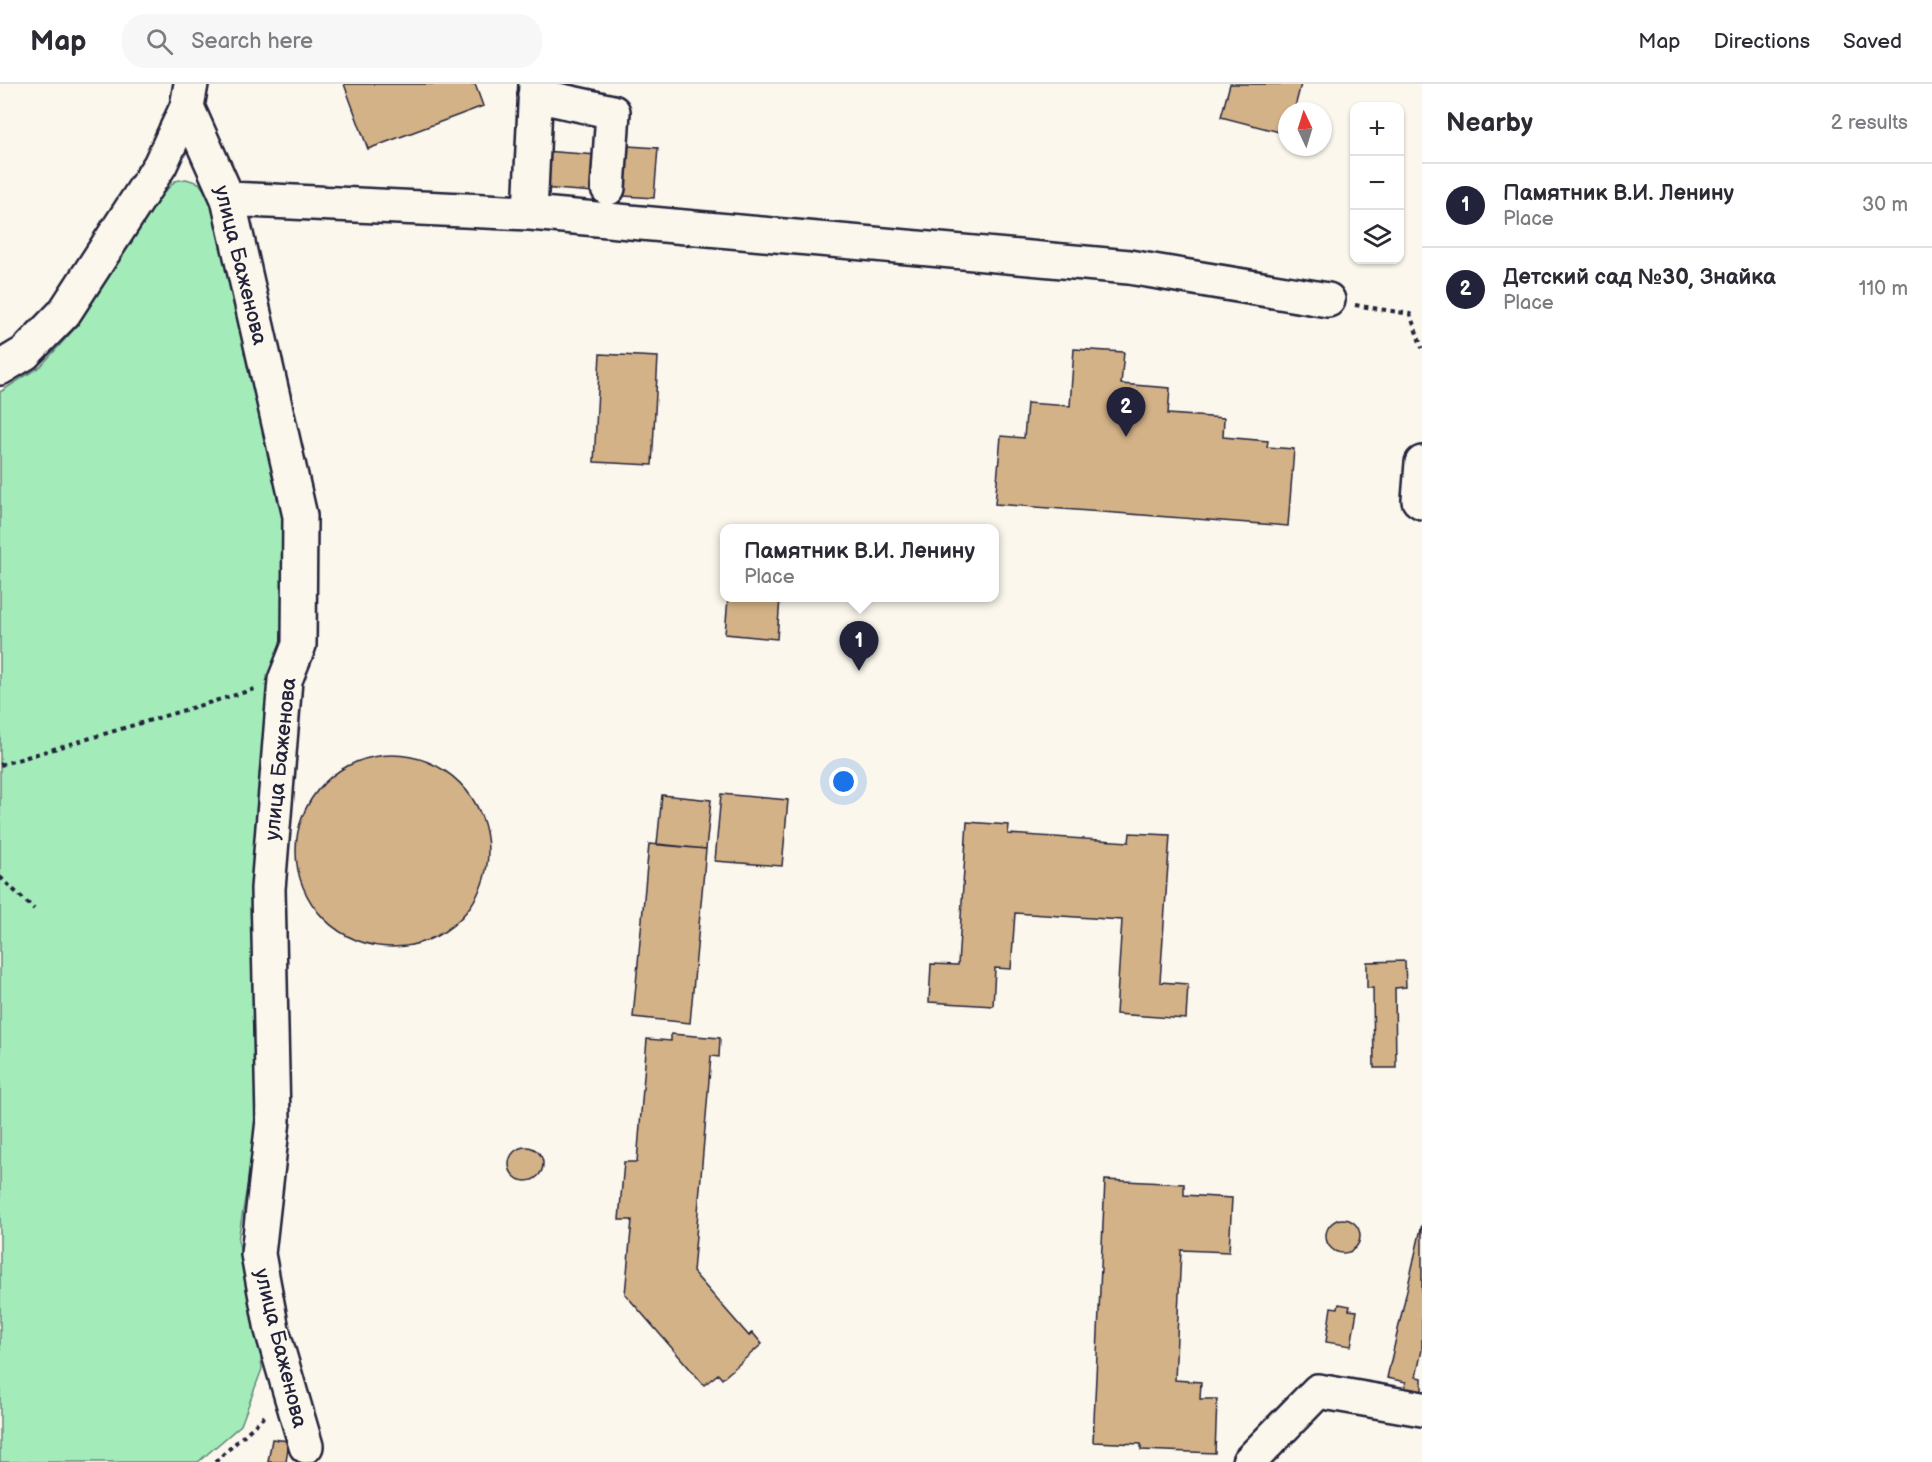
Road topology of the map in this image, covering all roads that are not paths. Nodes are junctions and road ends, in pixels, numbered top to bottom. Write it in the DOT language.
graph roads {
  1 [pos="536,90"];
  2 [pos="189,95"];
  3 [pos="608,188"];
  4 [pos="228,199"];
  5 [pos="530,213"];
  6 [pos="1328,300"];
  7 [pos="0,368"];
  8 [pos="1422,463"];
  9 [pos="1422,502"];
  10 [pos="1422,1409"];
  11 [pos="306,1446"];
  12 [pos="1249,1462"];
  1 -- 3 [label="street"];
  1 -- 5 [label="street"];
  2 -- 4 [label="street, улица Баженова"];
  2 -- 7 [label="street"];
  4 -- 5 [label="street"];
  4 -- 11 [label="street, улица Баженова"];
  5 -- 6 [label="street"];
  8 -- 9 [label="street"];
  10 -- 12 [label="street"];
}
